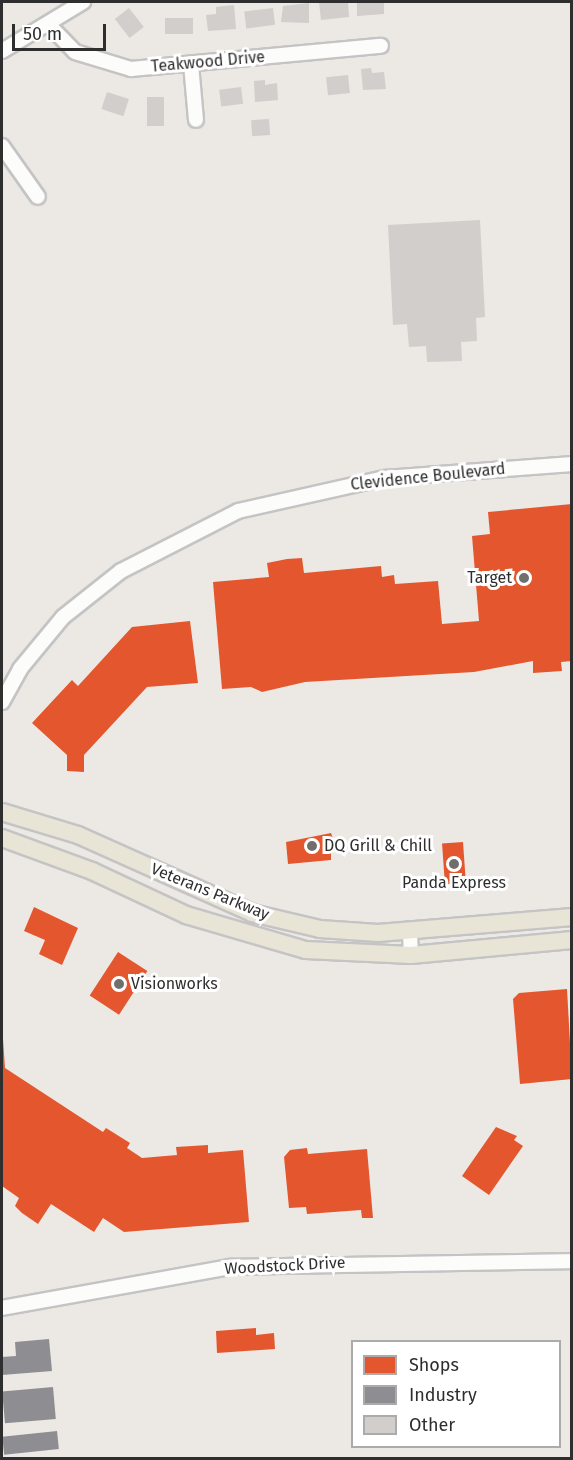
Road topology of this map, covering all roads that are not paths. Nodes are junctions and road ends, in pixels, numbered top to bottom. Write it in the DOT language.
graph roads {
  1 [pos="83,2"];
  2 [pos="49,25"];
  3 [pos="381,46"];
  4 [pos="2,51"];
  5 [pos="191,64"];
  6 [pos="196,120"];
  7 [pos="2,146"];
  8 [pos="38,197"];
  9 [pos="572,464"];
  10 [pos="2,702"];
  11 [pos="2,812"];
  12 [pos="2,838"];
  13 [pos="572,917"];
  14 [pos="410,931"];
  15 [pos="572,940"];
  16 [pos="411,955"];
  17 [pos="572,1261"];
  18 [pos="2,1308"];
  1 -- 2 [label="street"];
  2 -- 4 [label="street"];
  2 -- 5 [label="street, Teakwood Drive"];
  3 -- 5 [label="street, Teakwood Drive"];
  5 -- 6 [label="street"];
  7 -- 8 [label="street"];
  9 -- 10 [label="street, Clevidence Boulevard"];
  11 -- 14 [label="main road, Veterans Parkway"];
  12 -- 16 [label="main road, Veterans Parkway"];
  13 -- 14 [label="main road, Veterans Parkway"];
  14 -- 16 [label="street"];
  15 -- 16 [label="main road, Veterans Parkway"];
  17 -- 18 [label="street, Woodstock Drive"];
}
